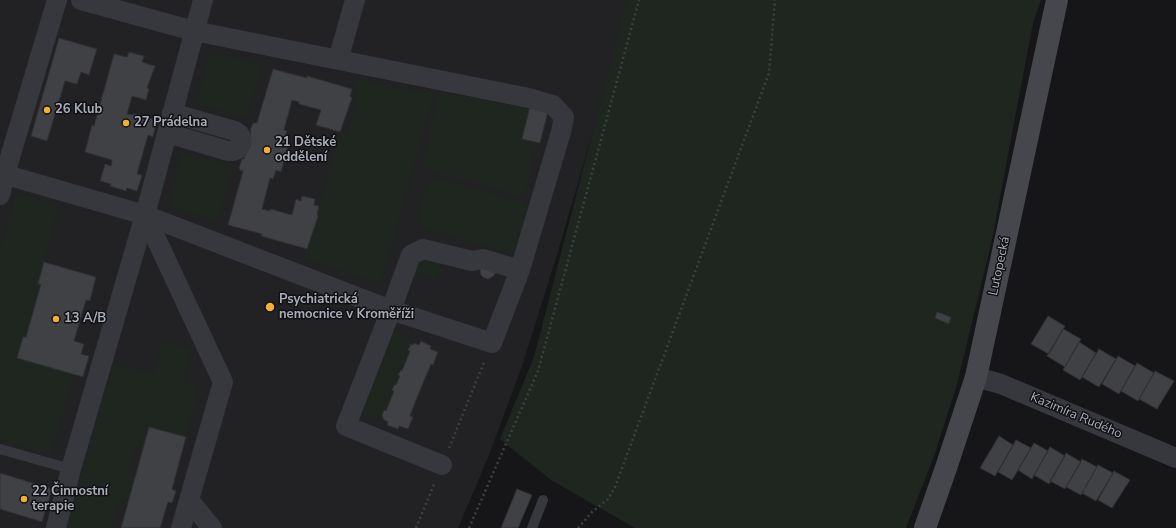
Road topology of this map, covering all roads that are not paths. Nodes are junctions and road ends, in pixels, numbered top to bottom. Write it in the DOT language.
graph roads {
  1 [pos="57,0"];
  2 [pos="81,0"];
  3 [pos="203,0"];
  4 [pos="356,0"];
  5 [pos="1057,0"];
  6 [pos="194,31"];
  7 [pos="338,60"];
  8 [pos="172,113"];
  9 [pos="166,133"];
  10 [pos="2,173"];
  11 [pos="0,195"];
  12 [pos="144,215"];
  13 [pos="520,270"];
  14 [pos="391,310"];
  15 [pos="976,377"];
  16 [pos="0,449"];
  17 [pos="1176,458"];
  18 [pos="442,465"];
  19 [pos="71,469"];
  20 [pos="189,500"];
  21 [pos="543,500"];
  22 [pos="56,528"];
  23 [pos="181,528"];
  24 [pos="212,528"];
  25 [pos="532,528"];
  26 [pos="925,528"];
  1 -- 10 [label="street"];
  2 -- 6 [label="street"];
  3 -- 6 [label="street"];
  4 -- 7 [label="street"];
  5 -- 15 [label="main road, Lutopecká"];
  6 -- 7 [label="street"];
  6 -- 8 [label="street"];
  7 -- 13 [label="street"];
  8 -- 9 [label="street"];
  8 -- 9 [label="street"];
  9 -- 12 [label="street"];
  10 -- 11 [label="street"];
  10 -- 12 [label="street"];
  12 -- 14 [label="street"];
  12 -- 19 [label="street"];
  12 -- 20 [label="street"];
  13 -- 14 [label="street"];
  13 -- 14 [label="street"];
  14 -- 18 [label="street"];
  15 -- 17 [label="street, Kazimíra Rudého"];
  15 -- 26 [label="main road, Lutopecká"];
  16 -- 19 [label="lane"];
  19 -- 22 [label="street"];
  20 -- 23 [label="street"];
  20 -- 24 [label="street"];
  21 -- 25 [label="lane"];
}
